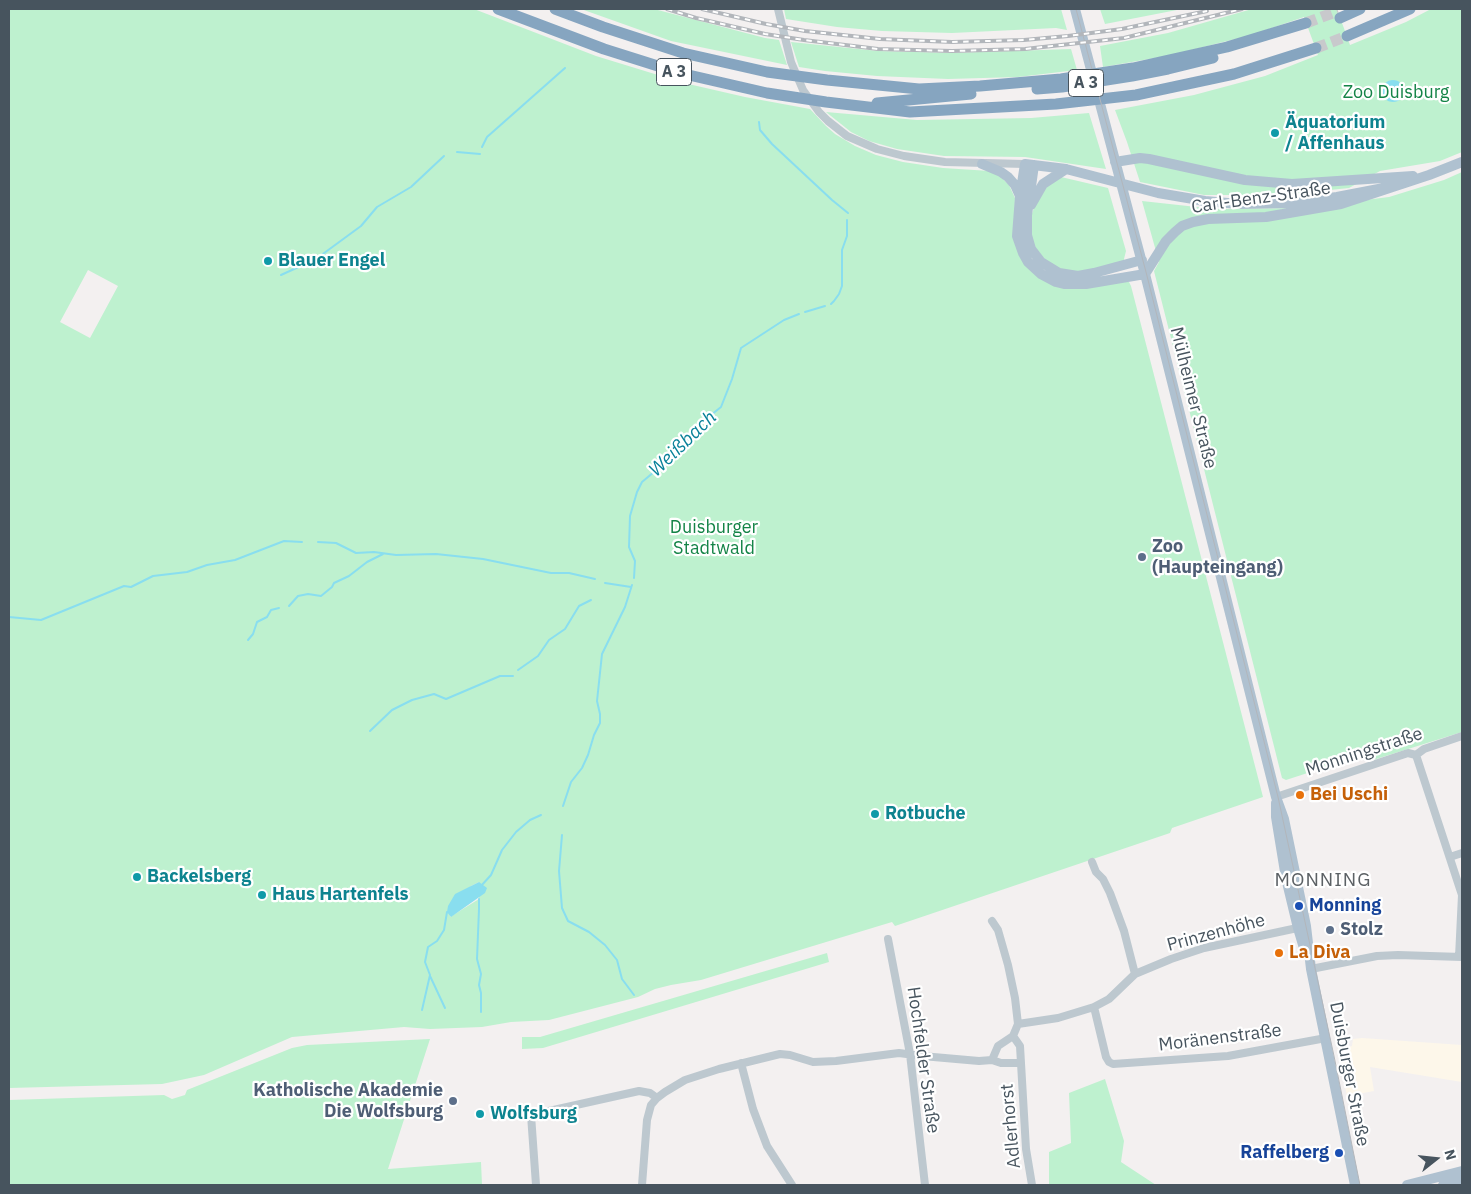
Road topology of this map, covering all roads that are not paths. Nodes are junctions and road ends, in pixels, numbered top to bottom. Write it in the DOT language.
graph roads {
  1 [pos="498,9"];
  2 [pos="554,9"];
  3 [pos="778,9"];
  4 [pos="1075,9"];
  5 [pos="1360,9"];
  6 [pos="1410,9"];
  7 [pos="1341,13"];
  8 [pos="1347,36"];
  9 [pos="1316,48"];
  10 [pos="858,105"];
  11 [pos="1462,162"];
  12 [pos="982,164"];
  13 [pos="1029,164"];
  14 [pos="1116,165"];
  15 [pos="1066,169"];
  16 [pos="1429,175"];
  17 [pos="1390,188"];
  18 [pos="1020,196"];
  19 [pos="1027,215"];
  20 [pos="1142,260"];
  21 [pos="1145,274"];
  22 [pos="1462,736"];
  23 [pos="1416,755"];
  24 [pos="1276,797"];
  25 [pos="1462,853"];
  26 [pos="1450,857"];
  27 [pos="1092,862"];
  28 [pos="992,921"];
  29 [pos="1302,927"];
  30 [pos="888,939"];
  31 [pos="1461,957"];
  32 [pos="1311,969"];
  33 [pos="1135,974"];
  34 [pos="1094,1007"];
  35 [pos="1018,1024"];
  36 [pos="1013,1036"];
  37 [pos="1326,1038"];
  38 [pos="910,1054"];
  39 [pos="992,1060"];
  40 [pos="1021,1063"];
  41 [pos="741,1064"];
  42 [pos="657,1098"];
  43 [pos="1462,1171"];
  44 [pos="1462,1180"];
  45 [pos="536,1185"];
  46 [pos="642,1185"];
  47 [pos="792,1185"];
  48 [pos="924,1185"];
  49 [pos="1032,1185"];
  50 [pos="1356,1185"];
  51 [pos="1407,1185"];
  52 [pos="1443,1185"];
  1 -- 10 [label="highway, A 3"];
  2 -- 10 [label="highway, A 3"];
  3 -- 12 [label="street, Carl-Benz-Straße"];
  4 -- 14 [label="main road, Mülheimer Straße"];
  5 -- 7 [label="highway"];
  6 -- 8 [label="highway"];
  9 -- 10 [label="highway"];
  11 -- 16 [label="main road, Carl-Benz-Straße"];
  12 -- 13 [label="street, Carl-Benz-Straße"];
  12 -- 18 [label="main road"];
  13 -- 15 [label="main road, Carl-Benz-Straße"];
  13 -- 18 [label="main road"];
  13 -- 19 [label="main road"];
  14 -- 16 [label="main road"];
  14 -- 20 [label="main road, Mülheimer Straße"];
  15 -- 17 [label="main road, Carl-Benz-Straße"];
  15 -- 19 [label="main road"];
  16 -- 17 [label="main road, Carl-Benz-Straße"];
  17 -- 21 [label="main road, Carl-Benz-Straße"];
  18 -- 21 [label="main road"];
  19 -- 20 [label="main road"];
  20 -- 21 [label="main road, Mülheimer Straße"];
  21 -- 24 [label="main road, Mülheimer Straße"];
  22 -- 23 [label="street, Monningstraße"];
  23 -- 24 [label="street, Monningstraße"];
  23 -- 26 [label="street"];
  24 -- 29 [label="main road, Duisburger Straße"];
  25 -- 26 [label="street"];
  26 -- 31 [label="street"];
  27 -- 33 [label="street"];
  28 -- 35 [label="street"];
  29 -- 32 [label="main road, Duisburger Straße"];
  29 -- 33 [label="street, Prinzenhöhe"];
  30 -- 38 [label="street, Hochfelder Straße"];
  31 -- 32 [label="street"];
  32 -- 37 [label="main road, Duisburger Straße"];
  33 -- 34 [label="street, Prinzenhöhe"];
  34 -- 35 [label="street, Prinzenhöhe"];
  34 -- 37 [label="street, Moränenstraße"];
  35 -- 36 [label="street"];
  36 -- 39 [label="street"];
  36 -- 40 [label="street"];
  37 -- 50 [label="main road, Duisburger Straße"];
  38 -- 39 [label="street"];
  38 -- 41 [label="street"];
  38 -- 48 [label="street, Hochfelder Straße"];
  39 -- 40 [label="street"];
  40 -- 49 [label="street, Adlerhorst"];
  41 -- 42 [label="street"];
  41 -- 47 [label="street"];
  42 -- 45 [label="street"];
  42 -- 46 [label="street"];
  43 -- 51 [label="main road"];
  44 -- 52 [label="main road"];
}
